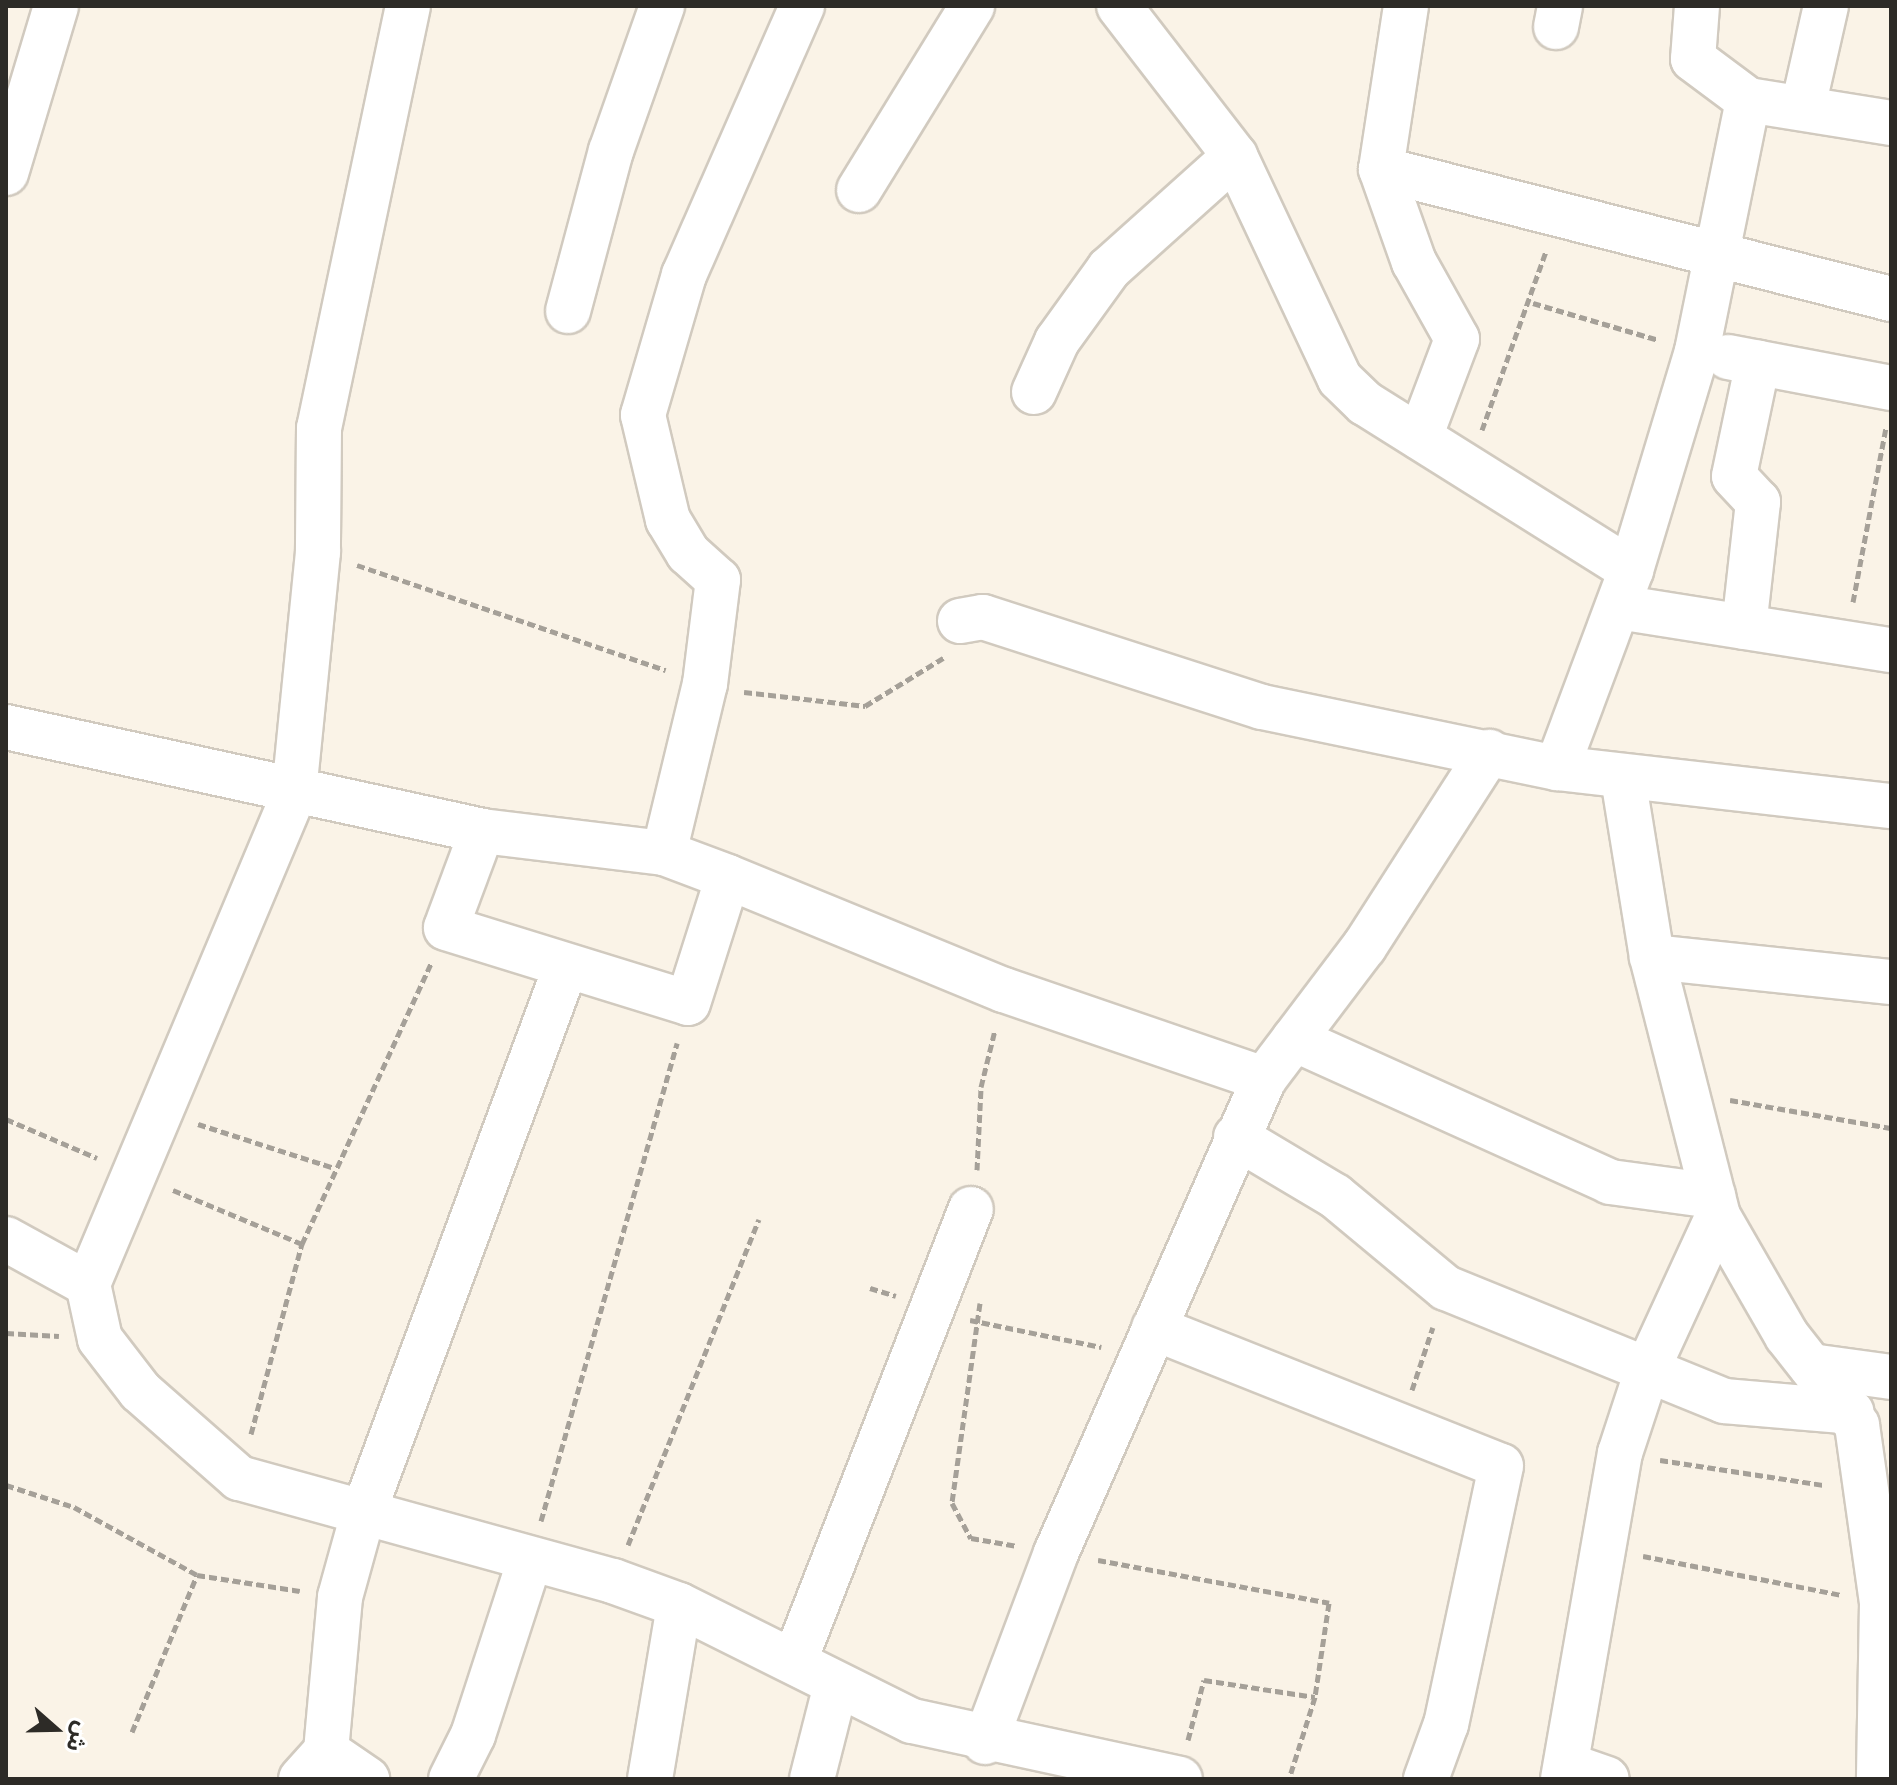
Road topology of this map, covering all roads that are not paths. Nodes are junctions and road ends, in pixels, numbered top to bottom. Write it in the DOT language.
graph roads {
  1 [pos="56,6"];
  2 [pos="408,6"];
  3 [pos="662,6"];
  4 [pos="802,6"];
  5 [pos="972,6"];
  6 [pos="1119,6"];
  7 [pos="1406,6"];
  8 [pos="1697,6"];
  9 [pos="1826,6"];
  10 [pos="1748,100"];
  11 [pos="1803,107"];
  12 [pos="1891,123"];
  13 [pos="1235,156"];
  14 [pos="1381,169"];
  15 [pos="6,173"];
  16 [pos="859,190"];
  17 [pos="1718,249"];
  18 [pos="1891,299"];
  19 [pos="568,311"];
  20 [pos="1697,351"];
  21 [pos="1758,362"];
  22 [pos="1034,392"];
  23 [pos="1890,403"];
  24 [pos="1420,437"];
  25 [pos="1625,589"];
  26 [pos="960,621"];
  27 [pos="1744,627"];
  28 [pos="1891,650"];
  29 [pos="6,727"];
  30 [pos="1489,752"];
  31 [pos="1557,768"];
  32 [pos="1623,778"];
  33 [pos="294,794"];
  34 [pos="1891,806"];
  35 [pos="482,831"];
  36 [pos="664,853"];
  37 [pos="728,877"];
  38 [pos="1652,957"];
  39 [pos="566,966"];
  40 [pos="1891,982"];
  41 [pos="1294,1039"];
  42 [pos="1264,1079"];
  43 [pos="1236,1137"];
  44 [pos="1716,1206"];
  45 [pos="971,1209"];
  46 [pos="6,1239"];
  47 [pos="88,1284"];
  48 [pos="1148,1342"];
  49 [pos="1811,1366"];
  50 [pos="1648,1368"];
  51 [pos="1891,1377"];
  52 [pos="1852,1412"];
  53 [pos="363,1514"];
  54 [pos="1879,1516"];
  55 [pos="530,1560"];
  56 [pos="679,1605"];
  57 [pos="795,1660"];
  58 [pos="835,1689"];
  59 [pos="985,1742"];
  60 [pos="313,1765"];
  61 [pos="1565,1772"];
  62 [pos="1180,1778"];
  63 [pos="367,1779"];
  64 [pos="451,1779"];
  65 [pos="650,1779"];
  66 [pos="812,1779"];
  67 [pos="1426,1779"];
  68 [pos="1607,1779"];
  69 [pos="1879,1779"];
  1 -- 15 [label="street"];
  2 -- 33 [label="street"];
  3 -- 19 [label="street"];
  4 -- 36 [label="street"];
  5 -- 16 [label="street"];
  6 -- 13 [label="street"];
  7 -- 14 [label="street"];
  8 -- 10 [label="street"];
  9 -- 11 [label="street"];
  10 -- 11 [label="street"];
  10 -- 17 [label="street"];
  11 -- 12 [label="street"];
  13 -- 22 [label="street"];
  13 -- 24 [label="street"];
  14 -- 17 [label="street"];
  14 -- 24 [label="street"];
  17 -- 18 [label="street"];
  17 -- 20 [label="street"];
  20 -- 21 [label="street"];
  20 -- 25 [label="street"];
  21 -- 23 [label="street"];
  21 -- 27 [label="street"];
  24 -- 25 [label="street"];
  25 -- 27 [label="street"];
  25 -- 31 [label="street"];
  26 -- 30 [label="street"];
  27 -- 28 [label="street"];
  29 -- 33 [label="street"];
  30 -- 31 [label="street"];
  30 -- 41 [label="street"];
  31 -- 32 [label="street"];
  32 -- 34 [label="street"];
  32 -- 38 [label="street"];
  33 -- 35 [label="street"];
  33 -- 47 [label="street"];
  35 -- 36 [label="street"];
  35 -- 39 [label="street"];
  36 -- 37 [label="street"];
  37 -- 39 [label="street"];
  37 -- 42 [label="street"];
  38 -- 40 [label="street"];
  38 -- 44 [label="street"];
  39 -- 53 [label="street"];
  41 -- 42 [label="street"];
  41 -- 44 [label="street"];
  42 -- 43 [label="street"];
  43 -- 48 [label="street"];
  43 -- 50 [label="street"];
  44 -- 49 [label="street"];
  44 -- 50 [label="street"];
  45 -- 57 [label="street"];
  46 -- 47 [label="street"];
  47 -- 53 [label="street"];
  48 -- 59 [label="street"];
  48 -- 67 [label="street"];
  49 -- 51 [label="street"];
  49 -- 52 [label="street"];
  50 -- 52 [label="street"];
  50 -- 61 [label="street"];
  52 -- 54 [label="street"];
  53 -- 55 [label="street"];
  53 -- 60 [label="street"];
  54 -- 69 [label="street"];
  55 -- 56 [label="street"];
  55 -- 64 [label="street"];
  56 -- 57 [label="street"];
  56 -- 65 [label="street"];
  57 -- 58 [label="street"];
  58 -- 59 [label="street"];
  58 -- 66 [label="street"];
  59 -- 62 [label="street"];
  60 -- 63 [label="street"];
  61 -- 68 [label="street"];
}
